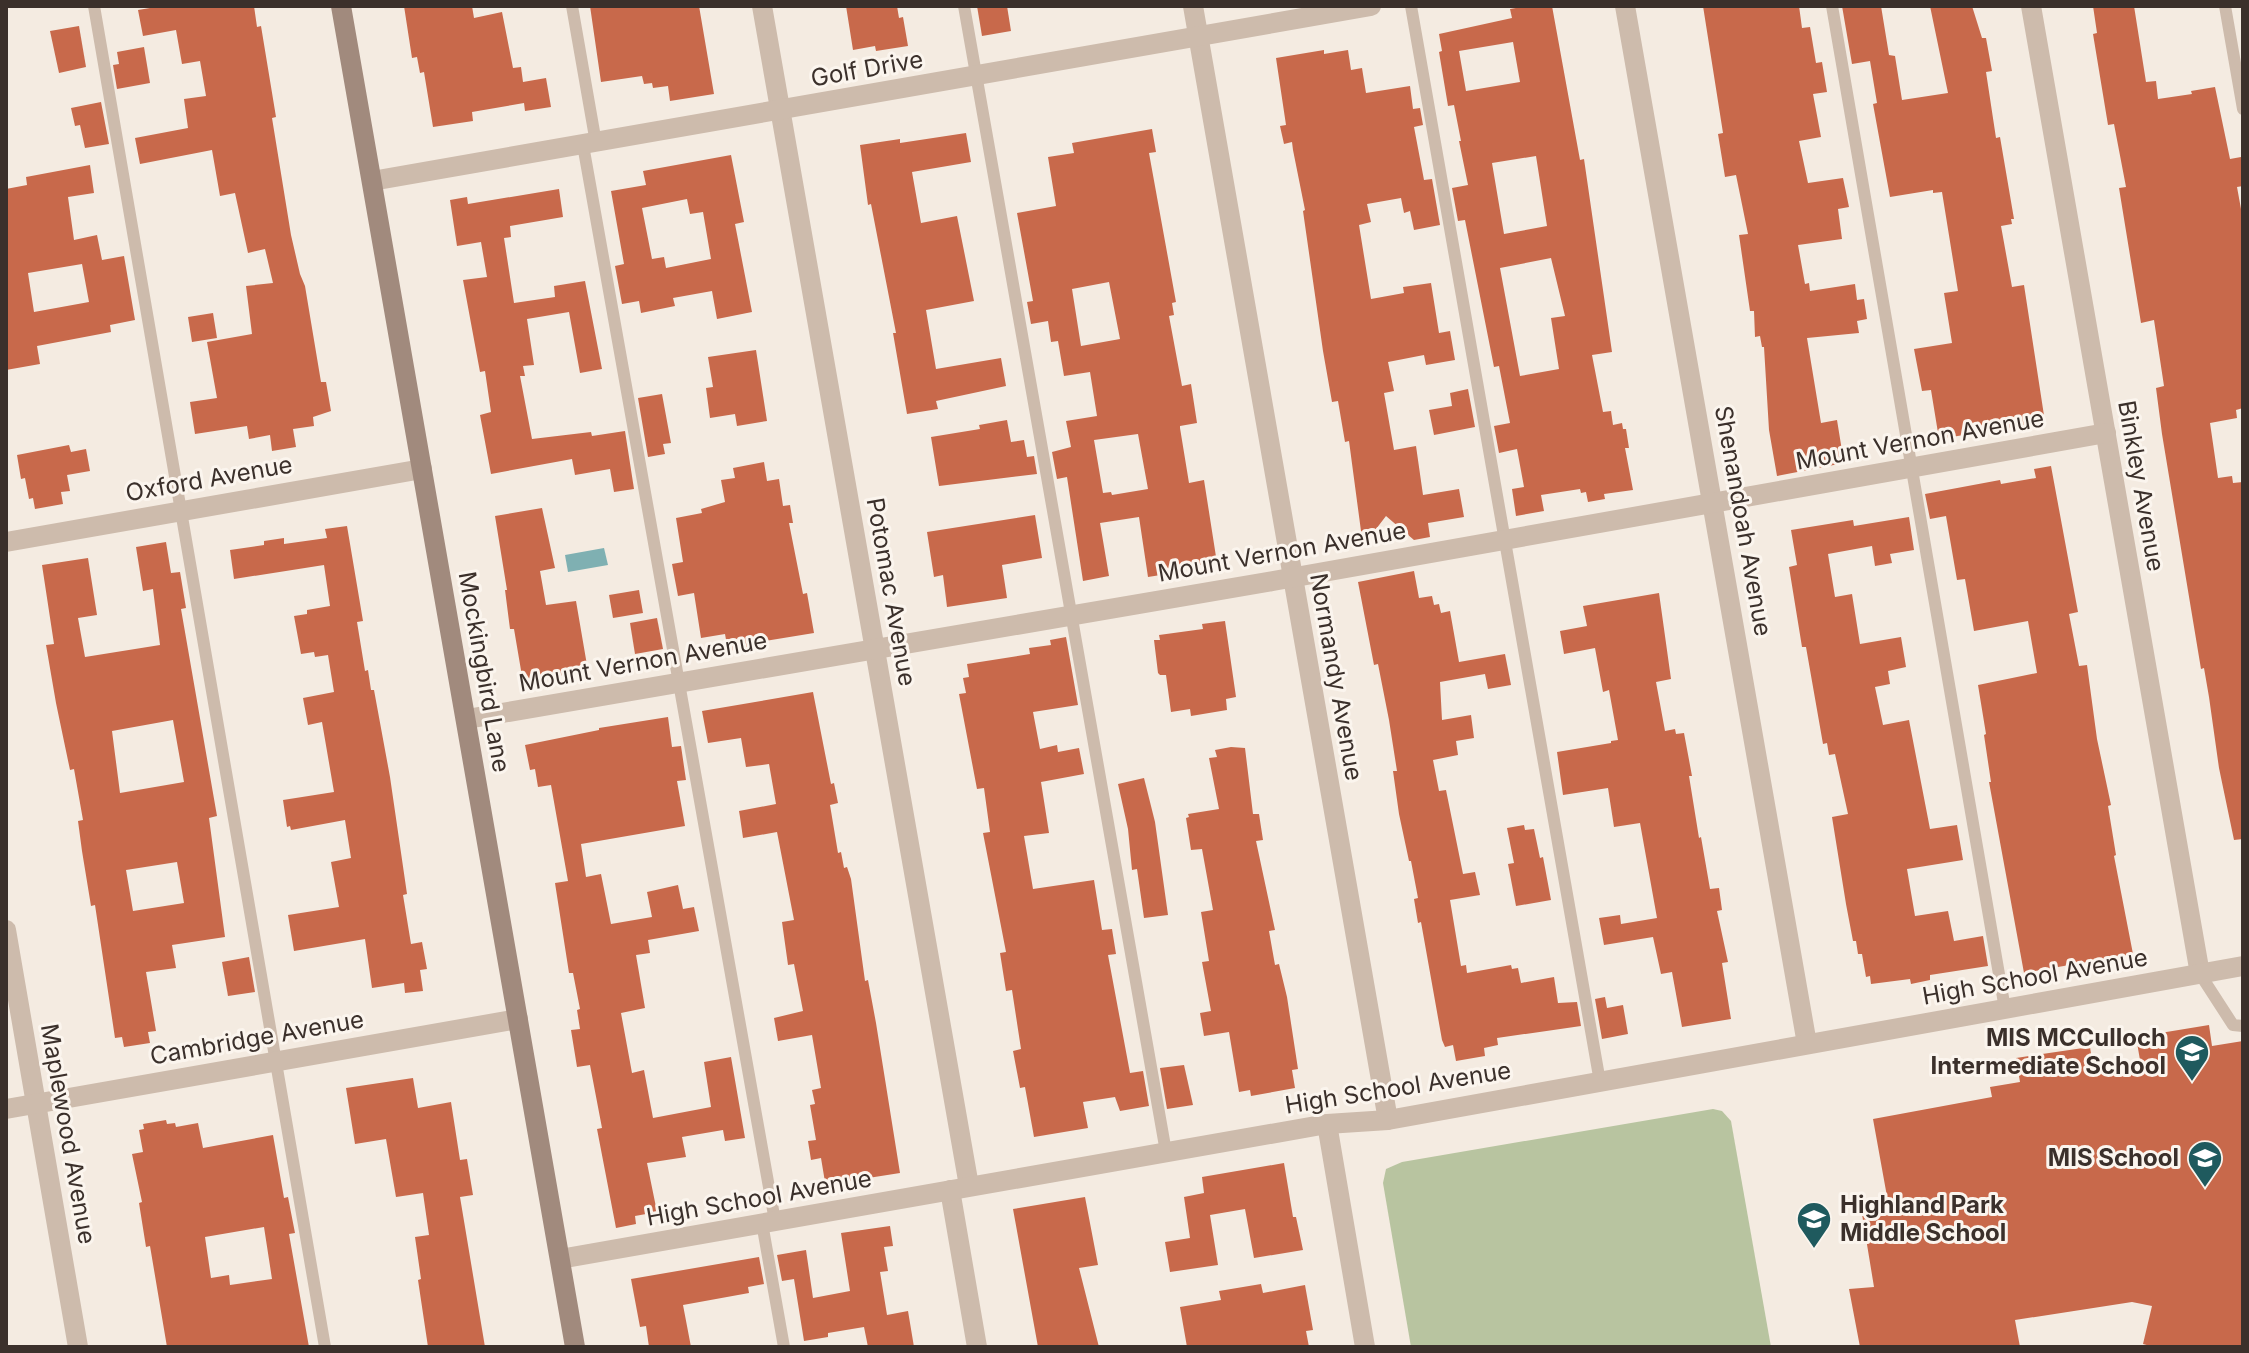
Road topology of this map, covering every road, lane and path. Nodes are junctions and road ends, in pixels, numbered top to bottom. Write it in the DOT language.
graph roads {
  1 [pos="94,6"];
  2 [pos="341,6"];
  3 [pos="572,6"];
  4 [pos="762,6"];
  5 [pos="964,6"];
  6 [pos="1193,6"];
  7 [pos="1371,6"];
  8 [pos="1411,6"];
  9 [pos="1625,6"];
  10 [pos="1832,6"];
  11 [pos="2031,6"];
  12 [pos="2225,6"];
  13 [pos="1198,37"];
  14 [pos="976,76"];
  15 [pos="2243,109"];
  16 [pos="781,110"];
  17 [pos="589,144"];
  18 [pos="372,181"];
  19 [pos="2106,433"];
  20 [pos="1912,468"];
  21 [pos="422,469"];
  22 [pos="1713,503"];
  23 [pos="181,510"];
  24 [pos="1505,539"];
  25 [pos="6,542"];
  26 [pos="1293,577"];
  27 [pos="1071,615"];
  28 [pos="874,648"];
  29 [pos="681,681"];
  30 [pos="467,719"];
  31 [pos="6,930"];
  32 [pos="2243,966"];
  33 [pos="2200,974"];
  34 [pos="2005,1009"];
  35 [pos="518,1019"];
  36 [pos="2243,1026"];
  37 [pos="1807,1044"];
  38 [pos="276,1061"];
  39 [pos="1600,1082"];
  40 [pos="36,1104"];
  41 [pos="6,1109"];
  42 [pos="1388,1120"];
  43 [pos="1327,1124"];
  44 [pos="1166,1152"];
  45 [pos="960,1188"];
  46 [pos="768,1222"];
  47 [pos="560,1259"];
  48 [pos="78,1347"];
  49 [pos="325,1347"];
  50 [pos="575,1347"];
  51 [pos="784,1347"];
  52 [pos="977,1347"];
  53 [pos="1365,1347"];
  1 -- 23 [label="lane"];
  2 -- 18 [label="main road, Mockingbird Lane"];
  3 -- 17 [label="lane"];
  4 -- 16 [label="street, Potomac Avenue"];
  5 -- 14 [label="lane"];
  6 -- 13 [label="street, Normandy Avenue"];
  7 -- 13 [label="street, Golf Drive"];
  8 -- 24 [label="lane"];
  9 -- 22 [label="street, Shenandoah Avenue"];
  10 -- 20 [label="lane"];
  11 -- 19 [label="street, Binkley Avenue"];
  12 -- 15 [label="lane"];
  13 -- 14 [label="street, Golf Drive"];
  13 -- 26 [label="street, Normandy Avenue"];
  14 -- 16 [label="street, Golf Drive"];
  14 -- 27 [label="lane"];
  16 -- 17 [label="street, Golf Drive"];
  16 -- 28 [label="street, Potomac Avenue"];
  17 -- 18 [label="street, Golf Drive"];
  17 -- 29 [label="lane"];
  18 -- 21 [label="main road, Mockingbird Lane"];
  19 -- 20 [label="street, Mount Vernon Avenue"];
  19 -- 33 [label="street, Binkley Avenue"];
  20 -- 22 [label="street, Mount Vernon Avenue"];
  20 -- 34 [label="lane"];
  21 -- 23 [label="street, Oxford Avenue"];
  21 -- 30 [label="main road, Mockingbird Lane"];
  22 -- 24 [label="street, Mount Vernon Avenue"];
  22 -- 37 [label="street, Shenandoah Avenue"];
  23 -- 25 [label="street, Oxford Avenue"];
  23 -- 38 [label="lane"];
  24 -- 26 [label="street, Mount Vernon Avenue"];
  24 -- 39 [label="lane"];
  26 -- 27 [label="street, Mount Vernon Avenue"];
  26 -- 42 [label="street, Normandy Avenue"];
  27 -- 28 [label="street, Mount Vernon Avenue"];
  27 -- 44 [label="lane"];
  28 -- 29 [label="street, Mount Vernon Avenue"];
  28 -- 45 [label="street, Potomac Avenue"];
  29 -- 30 [label="street, Mount Vernon Avenue"];
  29 -- 46 [label="lane"];
  30 -- 35 [label="main road, Mockingbird Lane"];
  31 -- 40 [label="street, Maplewood Avenue"];
  32 -- 33 [label="street, High School Avenue"];
  33 -- 34 [label="street, High School Avenue"];
  33 -- 36 [label="lane"];
  34 -- 37 [label="street, High School Avenue"];
  35 -- 38 [label="street, Cambridge Avenue"];
  35 -- 47 [label="main road, Mockingbird Lane"];
  37 -- 39 [label="street, High School Avenue"];
  38 -- 40 [label="street, Cambridge Avenue"];
  38 -- 49 [label="lane"];
  39 -- 42 [label="street, High School Avenue"];
  40 -- 41 [label="street, Cambridge Avenue"];
  40 -- 48 [label="street, Maplewood Avenue"];
  42 -- 43 [label="street, High School Avenue"];
  43 -- 44 [label="street, High School Avenue"];
  43 -- 53 [label="street"];
  44 -- 45 [label="street, High School Avenue"];
  45 -- 46 [label="street, High School Avenue"];
  45 -- 52 [label="street, Potomac Avenue"];
  46 -- 47 [label="street, High School Avenue"];
  46 -- 51 [label="lane"];
  47 -- 50 [label="main road, Mockingbird Lane"];
}
